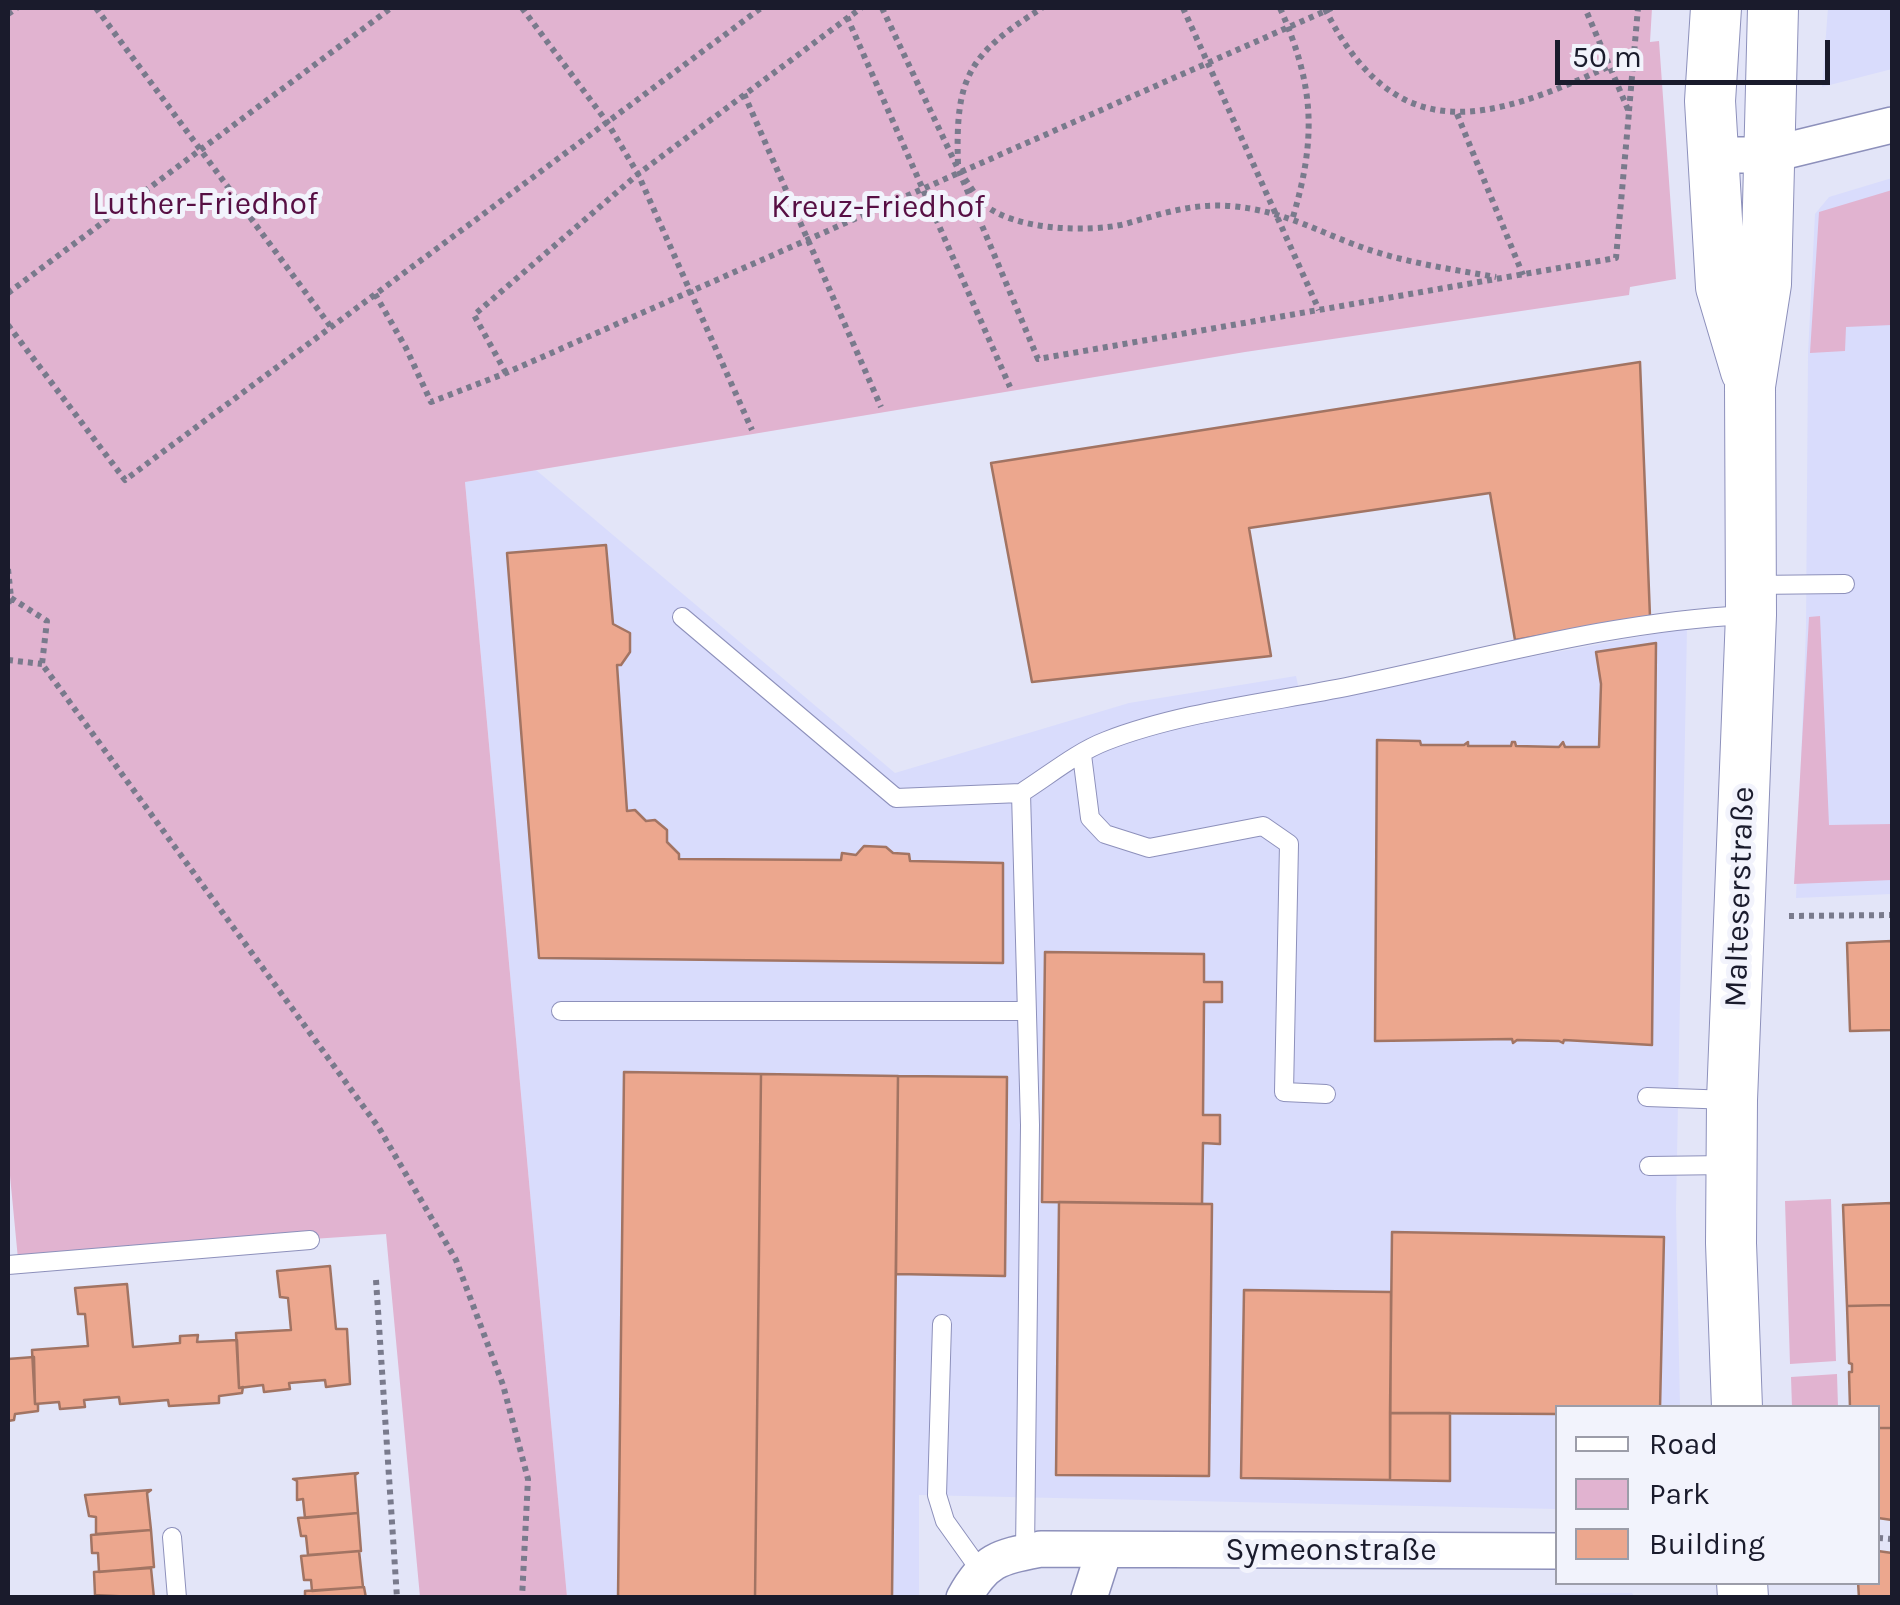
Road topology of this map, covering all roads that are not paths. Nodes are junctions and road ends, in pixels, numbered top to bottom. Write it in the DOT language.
graph roads {
  1 [pos="1716,8"];
  2 [pos="1773,8"];
  3 [pos="1892,125"];
  4 [pos="1713,155"];
  5 [pos="1768,155"];
  6 [pos="1750,386"];
  7 [pos="1844,584"];
  8 [pos="1752,600"];
  9 [pos="682,618"];
  10 [pos="1082,755"];
  11 [pos="1022,793"];
  12 [pos="561,1010"];
  13 [pos="1027,1011"];
  14 [pos="1326,1094"];
  15 [pos="1647,1097"];
  16 [pos="1732,1100"];
  17 [pos="1731,1165"];
  18 [pos="1649,1166"];
  19 [pos="310,1240"];
  20 [pos="8,1265"];
  21 [pos="942,1324"];
  22 [pos="1736,1405"];
  23 [pos="172,1536"];
  24 [pos="1104,1551"];
  25 [pos="1025,1552"];
  26 [pos="1555,1552"];
  27 [pos="972,1584"];
  28 [pos="177,1598"];
  29 [pos="1089,1598"];
  1 -- 4 [label="main road, Malteserstraße"];
  2 -- 5 [label="main road, Malteserstraße"];
  3 -- 5 [label="street"];
  4 -- 5 [label="street"];
  4 -- 6 [label="main road, Malteserstraße"];
  5 -- 6 [label="main road, Malteserstraße"];
  6 -- 8 [label="main road, Malteserstraße"];
  7 -- 8 [label="lane"];
  8 -- 10 [label="lane"];
  8 -- 16 [label="main road, Malteserstraße"];
  9 -- 11 [label="lane"];
  10 -- 11 [label="lane"];
  10 -- 14 [label="lane"];
  11 -- 13 [label="lane"];
  12 -- 13 [label="lane"];
  13 -- 25 [label="lane"];
  15 -- 16 [label="lane"];
  16 -- 17 [label="main road, Malteserstraße"];
  17 -- 18 [label="lane"];
  17 -- 22 [label="main road, Malteserstraße"];
  19 -- 20 [label="lane"];
  21 -- 27 [label="lane"];
  23 -- 28 [label="lane"];
  24 -- 25 [label="street, Symeonstraße"];
  24 -- 26 [label="street, Symeonstraße"];
  24 -- 29 [label="street"];
  25 -- 27 [label="street, Symeonstraße"];
}
